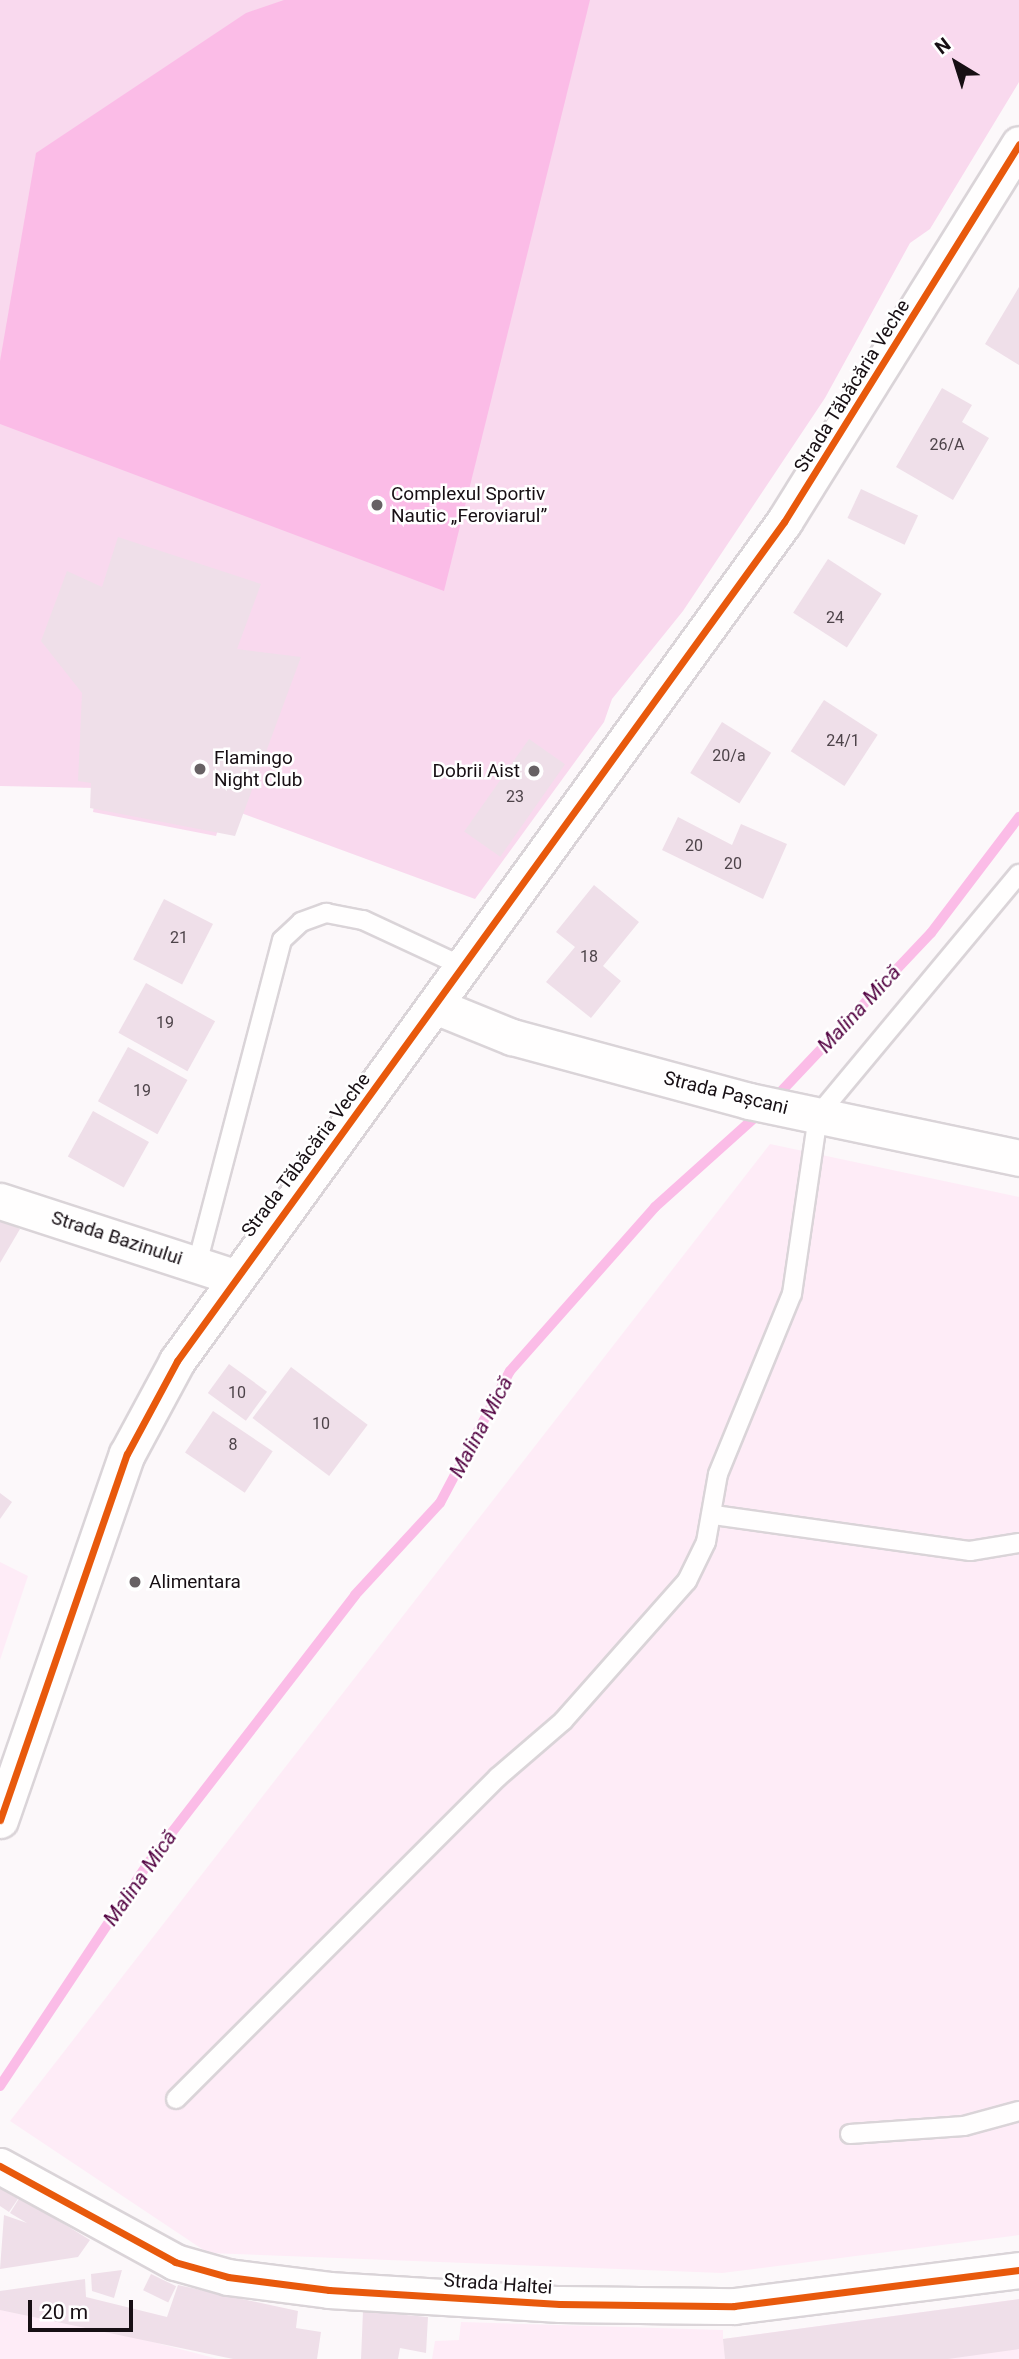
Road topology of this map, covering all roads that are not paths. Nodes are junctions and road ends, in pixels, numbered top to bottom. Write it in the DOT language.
graph roads {
  1 [pos="1019,144"];
  2 [pos="1019,874"];
  3 [pos="466,968"];
  4 [pos="438,1007"];
  5 [pos="818,1115"];
  6 [pos="1019,1158"];
  7 [pos="0,1201"];
  8 [pos="197,1264"];
  9 [pos="234,1277"];
  10 [pos="714,1515"];
  11 [pos="1019,1543"];
  12 [pos="0,1820"];
  13 [pos="176,2099"];
  14 [pos="1019,2111"];
  15 [pos="850,2134"];
  16 [pos="0,2166"];
  17 [pos="1019,2270"];
  1 -- 3 [label="street, Strada Tăbăcăria Veche"];
  2 -- 5 [label="lane"];
  3 -- 4 [label="street, Strada Tăbăcăria Veche"];
  3 -- 8 [label="lane"];
  4 -- 5 [label="street, Strada Pașcani"];
  4 -- 9 [label="street, Strada Tăbăcăria Veche"];
  5 -- 6 [label="street, Strada Pașcani"];
  5 -- 10 [label="lane"];
  7 -- 8 [label="street, Strada Bazinului"];
  8 -- 9 [label="street, Strada Bazinului"];
  9 -- 12 [label="street, Strada Tăbăcăria Veche"];
  10 -- 11 [label="lane"];
  10 -- 13 [label="lane"];
  14 -- 15 [label="lane"];
  16 -- 17 [label="street, Strada Haltei"];
}
